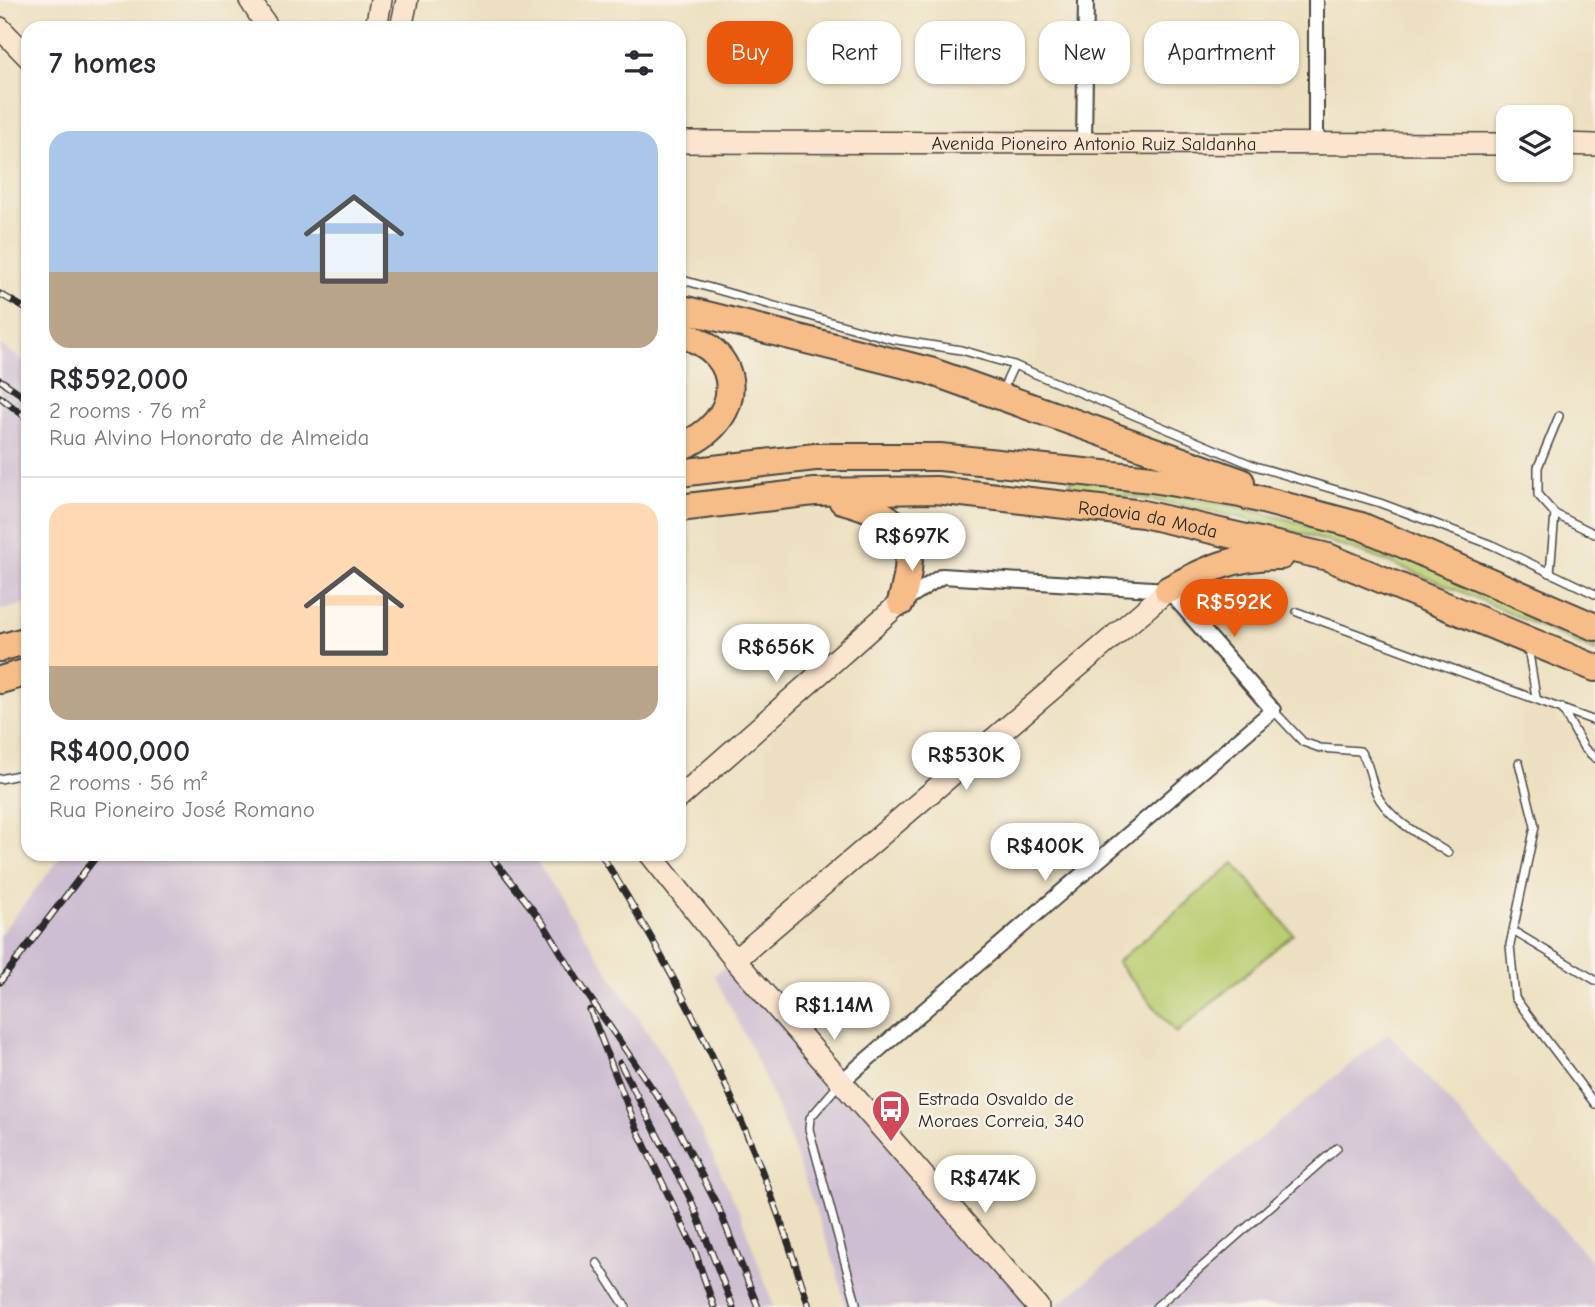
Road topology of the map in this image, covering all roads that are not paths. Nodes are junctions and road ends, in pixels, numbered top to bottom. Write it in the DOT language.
graph roads {
  1 [pos="250,0"];
  2 [pos="381,0"];
  3 [pos="407,0"];
  4 [pos="1086,0"];
  5 [pos="1316,0"];
  6 [pos="264,21"];
  7 [pos="377,21"];
  8 [pos="402,21"];
  9 [pos="0,28"];
  10 [pos="21,50"];
  11 [pos="686,142"];
  12 [pos="1084,142"];
  13 [pos="1316,142"];
  14 [pos="1496,144"];
  15 [pos="1573,144"];
  16 [pos="1595,145"];
  17 [pos="686,281"];
  18 [pos="686,310"];
  19 [pos="686,338"];
  20 [pos="1014,365"];
  21 [pos="1000,395"];
  22 [pos="1559,416"];
  23 [pos="686,444"];
  24 [pos="686,472"];
  25 [pos="814,492"];
  26 [pos="686,508"];
  27 [pos="1555,514"];
  28 [pos="1361,526"];
  29 [pos="1595,534"];
  30 [pos="1328,557"];
  31 [pos="1550,573"];
  32 [pos="1168,590"];
  33 [pos="1595,594"];
  34 [pos="901,602"];
  35 [pos="1297,612"];
  36 [pos="1595,627"];
  37 [pos="1527,640"];
  38 [pos="21,642"];
  39 [pos="0,648"];
  40 [pos="1595,668"];
  41 [pos="21,674"];
  42 [pos="0,680"];
  43 [pos="1536,697"];
  44 [pos="1562,708"];
  45 [pos="1273,710"];
  46 [pos="1595,721"];
  47 [pos="1595,758"];
  48 [pos="1519,763"];
  49 [pos="21,774"];
  50 [pos="0,779"];
  51 [pos="686,791"];
  52 [pos="1448,853"];
  53 [pos="656,861"];
  54 [pos="1513,931"];
  55 [pos="735,960"];
  56 [pos="1595,980"];
  57 [pos="841,1082"];
  58 [pos="1595,1104"];
  59 [pos="1337,1149"];
  60 [pos="597,1263"];
  61 [pos="625,1307"];
  62 [pos="858,1307"];
  63 [pos="1038,1307"];
  64 [pos="1156,1307"];
  1 -- 6 [label="street"];
  2 -- 7 [label="street"];
  3 -- 8 [label="street"];
  4 -- 12 [label="street"];
  5 -- 13 [label="street"];
  9 -- 10 [label="street"];
  11 -- 12 [label="street, Avenida Pioneiro Antonio Ruiz Saldanha"];
  12 -- 13 [label="street, Avenida Pioneiro Antonio Ruiz Saldanha"];
  13 -- 14 [label="street, Avenida Pioneiro Antonio Ruiz Saldanha"];
  15 -- 16 [label="street"];
  17 -- 20 [label="lane"];
  18 -- 21 [label="highway"];
  19 -- 23 [label="highway"];
  20 -- 21 [label="lane"];
  20 -- 31 [label="lane"];
  21 -- 28 [label="highway"];
  22 -- 27 [label="lane"];
  24 -- 28 [label="highway, Rodovia da Moda"];
  25 -- 26 [label="highway, Rodovia da Moda"];
  25 -- 30 [label="highway, Rodovia da Moda"];
  25 -- 34 [label="highway"];
  27 -- 29 [label="lane"];
  27 -- 31 [label="lane"];
  28 -- 36 [label="highway, Rodovia da Moda"];
  30 -- 32 [label="highway"];
  30 -- 37 [label="highway, Rodovia da Moda"];
  31 -- 33 [label="lane"];
  32 -- 34 [label="street"];
  32 -- 45 [label="street"];
  32 -- 55 [label="street"];
  34 -- 51 [label="street"];
  35 -- 43 [label="lane"];
  37 -- 40 [label="highway, Rodovia da Moda"];
  37 -- 43 [label="lane"];
  38 -- 39 [label="highway"];
  41 -- 42 [label="highway"];
  43 -- 44 [label="lane"];
  44 -- 46 [label="lane"];
  44 -- 47 [label="lane"];
  45 -- 52 [label="lane"];
  45 -- 57 [label="street"];
  48 -- 54 [label="lane"];
  49 -- 50 [label="lane"];
  53 -- 55 [label="street"];
  54 -- 56 [label="lane"];
  54 -- 58 [label="lane"];
  55 -- 57 [label="street"];
  57 -- 62 [label="lane"];
  57 -- 63 [label="street"];
  59 -- 64 [label="lane"];
  60 -- 61 [label="lane"];
}
